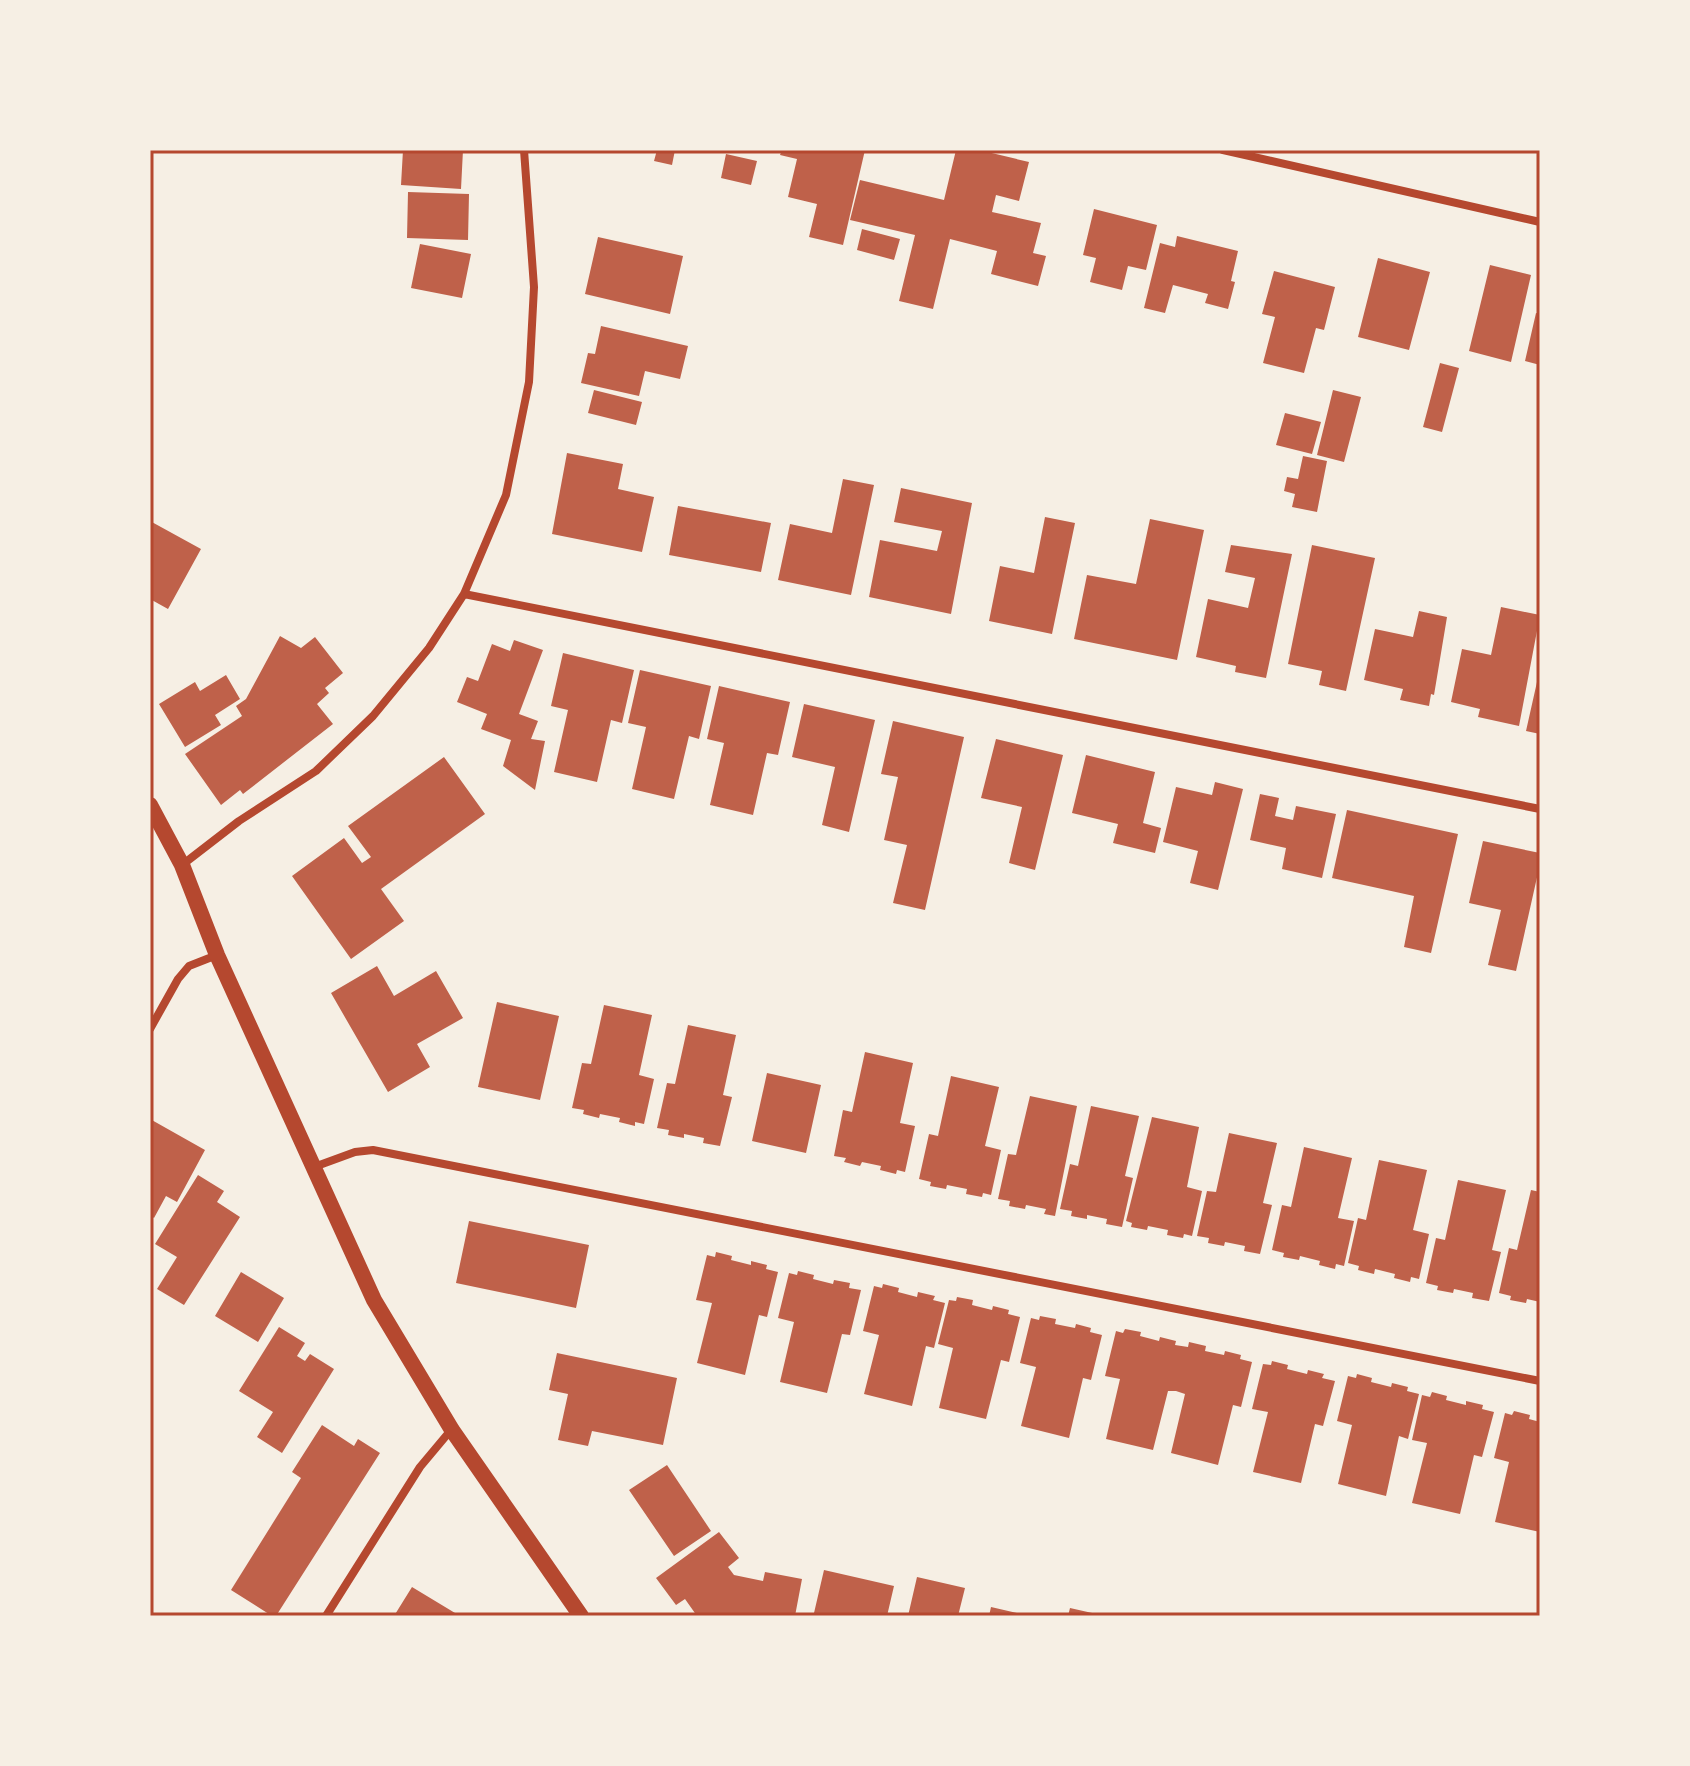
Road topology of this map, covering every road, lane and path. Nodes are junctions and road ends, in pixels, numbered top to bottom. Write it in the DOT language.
graph roads {
  1 [pos="524,150"];
  2 [pos="1223,150"];
  3 [pos="1540,222"];
  4 [pos="464,594"];
  5 [pos="150,805"];
  6 [pos="1540,809"];
  7 [pos="182,865"];
  8 [pos="217,955"];
  9 [pos="150,1029"];
  10 [pos="314,1167"];
  11 [pos="1540,1381"];
  12 [pos="452,1430"];
  13 [pos="326,1616"];
  14 [pos="581,1616"];
  1 -- 4 [label="street"];
  2 -- 3 [label="street"];
  4 -- 6 [label="street"];
  4 -- 7 [label="street"];
  5 -- 7 [label="main road"];
  7 -- 8 [label="main road"];
  8 -- 9 [label="street"];
  8 -- 10 [label="main road"];
  10 -- 11 [label="street"];
  10 -- 12 [label="main road"];
  12 -- 13 [label="street"];
  12 -- 14 [label="main road"];
}
